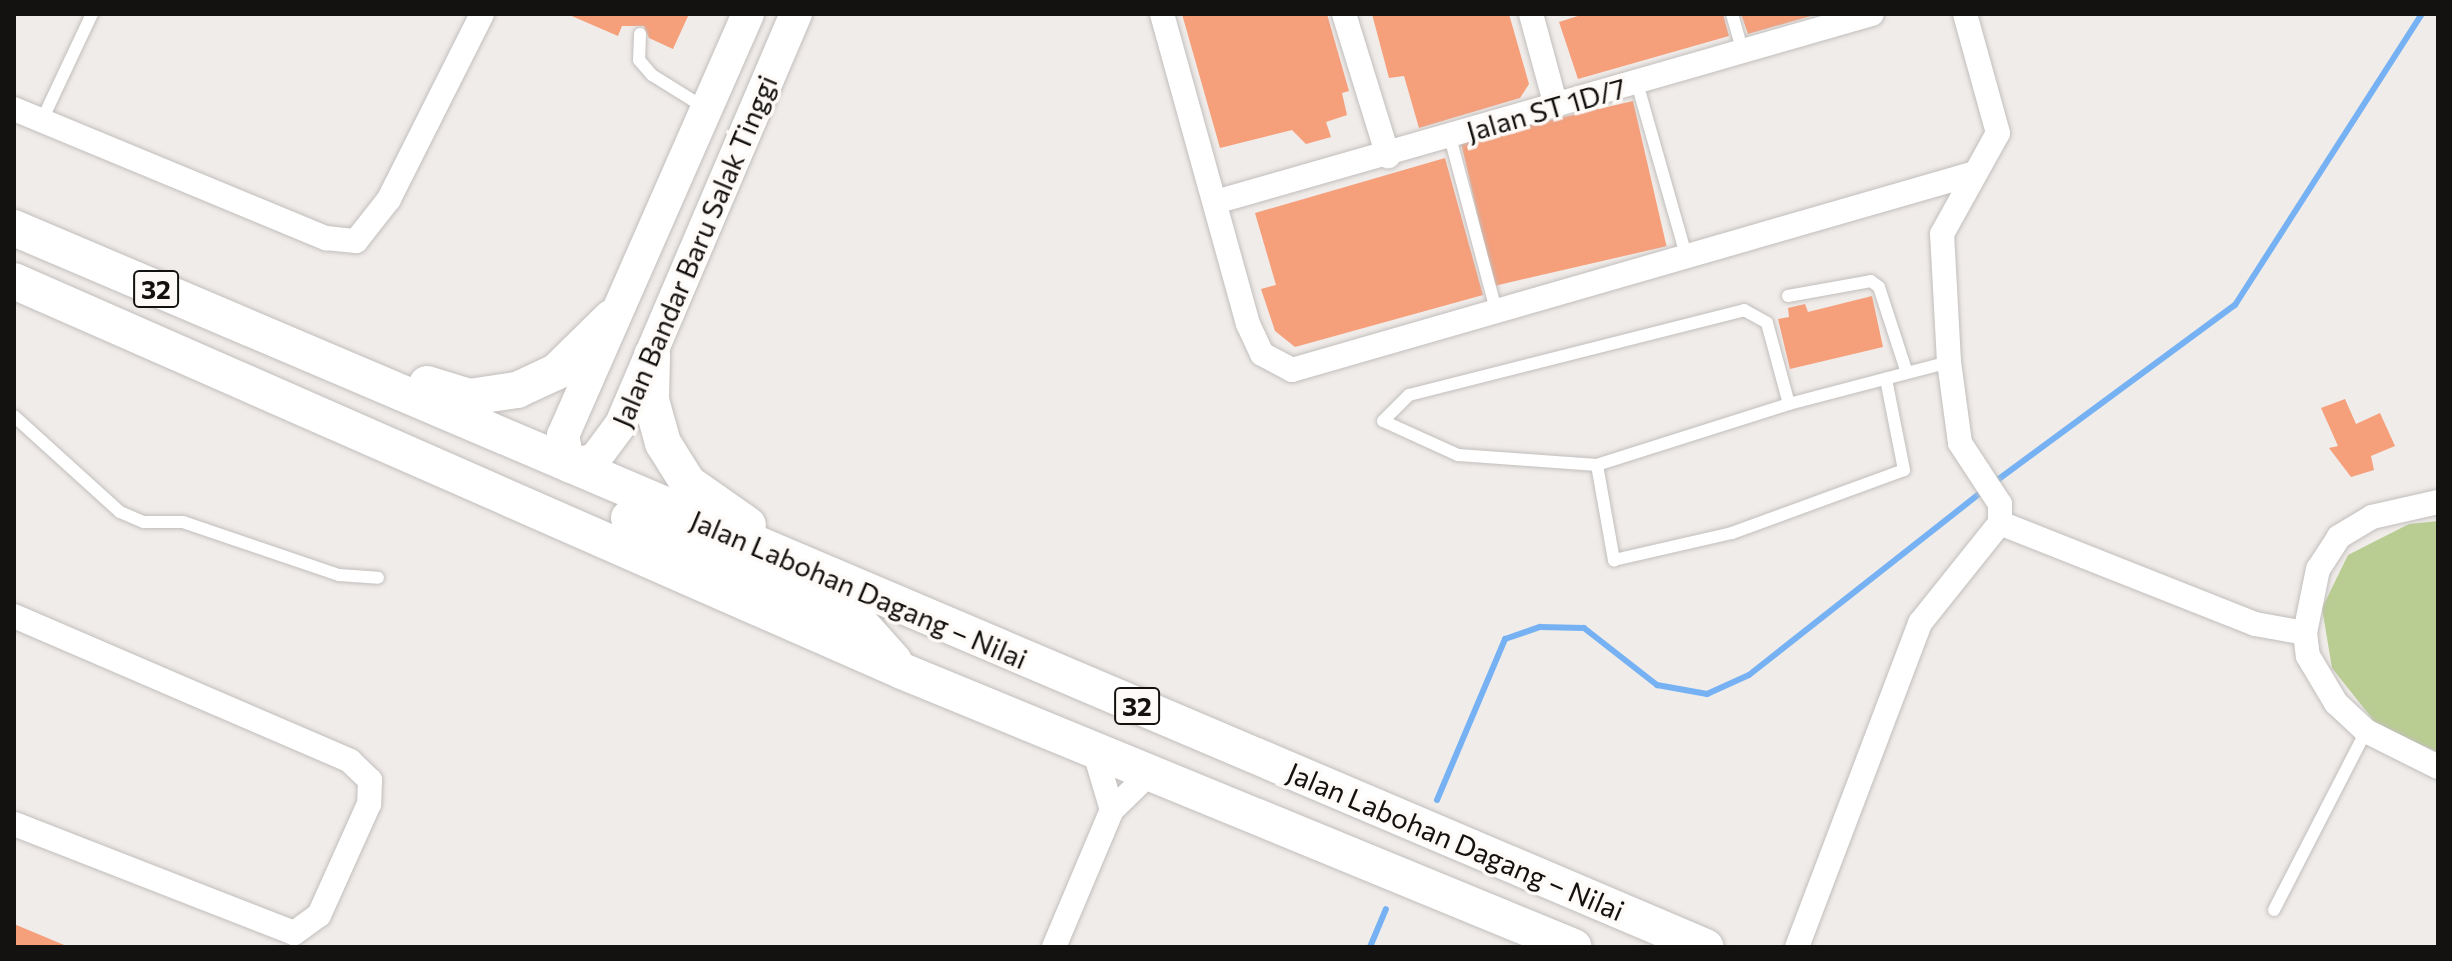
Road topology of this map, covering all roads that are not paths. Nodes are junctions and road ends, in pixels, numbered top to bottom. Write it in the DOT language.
graph roads {
  1 [pos="92,14"];
  2 [pos="482,14"];
  3 [pos="748,14"];
  4 [pos="796,14"];
  5 [pos="1162,14"];
  6 [pos="1344,14"];
  7 [pos="1531,14"];
  8 [pos="1732,14"];
  9 [pos="1872,14"];
  10 [pos="1965,14"];
  11 [pos="640,34"];
  12 [pos="1742,50"];
  13 [pos="1637,83"];
  14 [pos="1556,106"];
  15 [pos="705,108"];
  16 [pos="14,109"];
  17 [pos="43,118"];
  18 [pos="1450,137"];
  19 [pos="688,148"];
  20 [pos="1388,156"];
  21 [pos="731,168"];
  22 [pos="1972,174"];
  23 [pos="1219,201"];
  24 [pos="14,228"];
  25 [pos="1686,255"];
  26 [pos="14,281"];
  27 [pos="1788,296"];
  28 [pos="1496,310"];
  29 [pos="611,318"];
  30 [pos="298,348"];
  31 [pos="652,355"];
  32 [pos="1949,362"];
  33 [pos="1907,373"];
  34 [pos="1886,379"];
  35 [pos="263,388"];
  36 [pos="1789,404"];
  37 [pos="14,416"];
  38 [pos="1597,465"];
  39 [pos="569,466"];
  40 [pos="2438,502"];
  41 [pos="2000,523"];
  42 [pos="378,578"];
  43 [pos="872,594"];
  44 [pos="14,616"];
  45 [pos="2305,633"];
  46 [pos="902,671"];
  47 [pos="2366,731"];
  48 [pos="1095,753"];
  49 [pos="2438,767"];
  50 [pos="1152,771"];
  51 [pos="1112,810"];
  52 [pos="14,824"];
  53 [pos="2274,910"];
  54 [pos="1054,947"];
  55 [pos="1574,947"];
  56 [pos="1705,947"];
  57 [pos="1797,947"];
  1 -- 17 [label="lane"];
  2 -- 17 [label="street"];
  3 -- 15 [label="main road"];
  4 -- 21 [label="main road, Jalan Bandar Baru Salak Tinggi"];
  5 -- 23 [label="street"];
  6 -- 20 [label="street"];
  7 -- 14 [label="street"];
  8 -- 12 [label="lane"];
  9 -- 12 [label="street, Jalan ST 1D/7"];
  10 -- 22 [label="street"];
  11 -- 15 [label="lane"];
  12 -- 13 [label="street, Jalan ST 1D/7"];
  13 -- 14 [label="street, Jalan ST 1D/7"];
  13 -- 25 [label="lane"];
  14 -- 18 [label="street, Jalan ST 1D/7"];
  15 -- 19 [label="main road"];
  16 -- 17 [label="street"];
  18 -- 20 [label="street, Jalan ST 1D/7"];
  18 -- 28 [label="lane"];
  19 -- 21 [label="main road"];
  19 -- 29 [label="main road"];
  20 -- 23 [label="street, Jalan ST 1D/7"];
  21 -- 31 [label="main road, Jalan Bandar Baru Salak Tinggi"];
  22 -- 25 [label="street"];
  22 -- 32 [label="street"];
  23 -- 28 [label="street"];
  24 -- 30 [label="main road, Jalan Labohan Dagang ‒ Nilai / 32"];
  25 -- 28 [label="street"];
  26 -- 35 [label="main road, Jalan Labohan Dagang ‒ Nilai / 32"];
  27 -- 33 [label="lane"];
  29 -- 30 [label="main road"];
  29 -- 39 [label="main road"];
  30 -- 39 [label="main road, Jalan Labohan Dagang ‒ Nilai / 32"];
  31 -- 39 [label="main road, Jalan Bandar Baru Salak Tinggi"];
  31 -- 43 [label="main road"];
  32 -- 33 [label="lane"];
  32 -- 41 [label="street"];
  33 -- 34 [label="lane"];
  34 -- 36 [label="lane"];
  34 -- 38 [label="lane"];
  35 -- 39 [label="main road"];
  35 -- 46 [label="main road, Jalan Labohan Dagang ‒ Nilai / 32"];
  36 -- 38 [label="lane"];
  36 -- 38 [label="lane"];
  37 -- 42 [label="lane"];
  39 -- 43 [label="main road, Jalan Labohan Dagang ‒ Nilai / 32"];
  39 -- 46 [label="main road"];
  40 -- 45 [label="street"];
  41 -- 45 [label="street"];
  41 -- 57 [label="street"];
  43 -- 56 [label="main road, Jalan Labohan Dagang ‒ Nilai / 32"];
  44 -- 52 [label="street"];
  45 -- 47 [label="street"];
  46 -- 48 [label="main road, Jalan Labohan Dagang ‒ Nilai / 32"];
  47 -- 49 [label="street"];
  47 -- 53 [label="lane"];
  48 -- 50 [label="main road, Jalan Labohan Dagang ‒ Nilai / 32"];
  48 -- 51 [label="street"];
  50 -- 51 [label="street"];
  50 -- 55 [label="main road, Jalan Labohan Dagang ‒ Nilai / 32"];
  51 -- 54 [label="street"];
}
